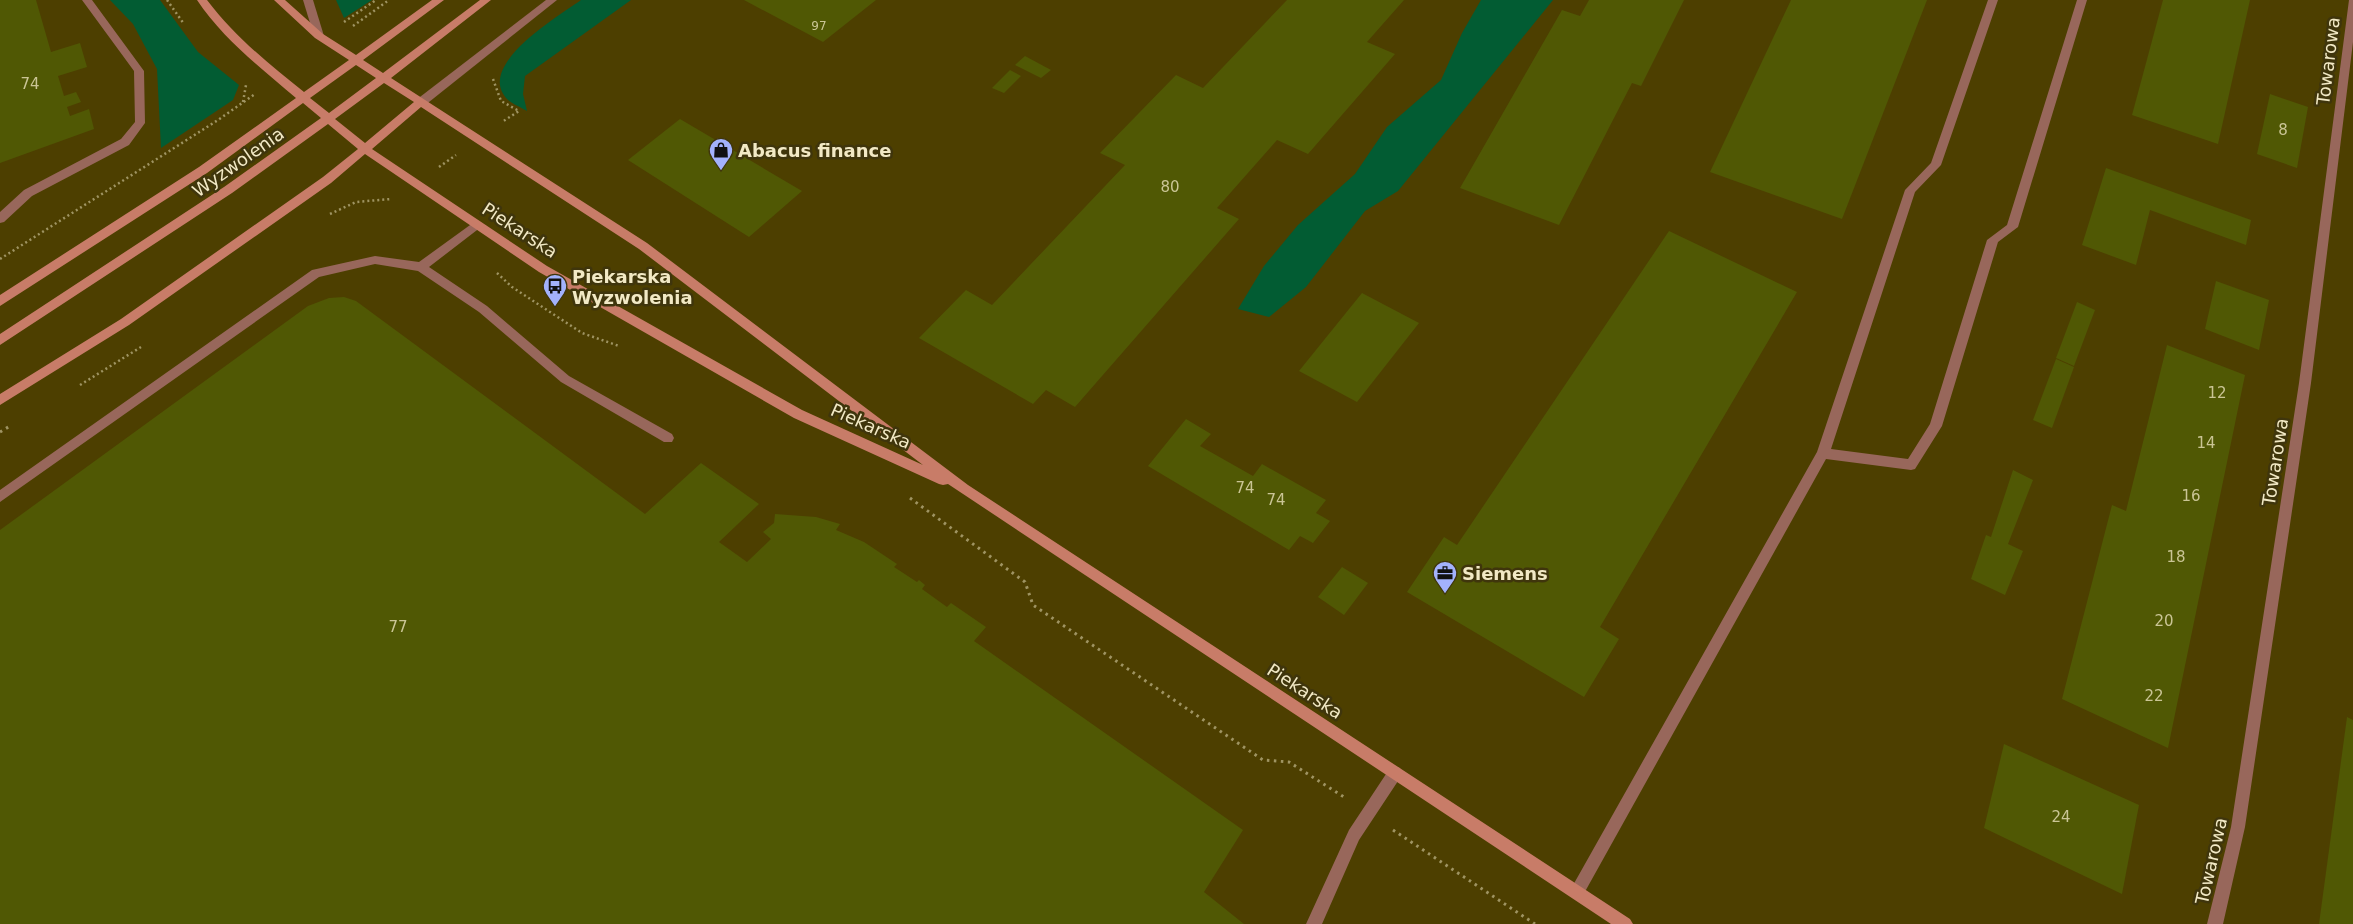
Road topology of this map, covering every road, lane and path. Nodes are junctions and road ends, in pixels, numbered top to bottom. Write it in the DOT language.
graph roads {
  1 [pos="87,0"];
  2 [pos="202,0"];
  3 [pos="279,0"];
  4 [pos="308,0"];
  5 [pos="376,0"];
  6 [pos="389,0"];
  7 [pos="440,0"];
  8 [pos="486,0"];
  9 [pos="552,0"];
  10 [pos="1993,0"];
  11 [pos="2082,0"];
  12 [pos="2353,2"];
  13 [pos="338,25"];
  14 [pos="348,29"];
  15 [pos="318,36"];
  16 [pos="259,92"];
  17 [pos="420,103"];
  18 [pos="365,149"];
  19 [pos="0,219"];
  20 [pos="477,224"];
  21 [pos="458,239"];
  22 [pos="0,259"];
  23 [pos="421,267"];
  24 [pos="0,301"];
  25 [pos="0,340"];
  26 [pos="627,349"];
  27 [pos="0,400"];
  28 [pos="668,438"];
  29 [pos="1823,453"];
  30 [pos="964,489"];
  31 [pos="906,494"];
  32 [pos="0,497"];
  33 [pos="1395,773"];
  34 [pos="1368,813"];
  35 [pos="1577,892"];
  36 [pos="1314,924"];
  37 [pos="1535,924"];
  38 [pos="1625,924"];
  39 [pos="2215,924"];
  1 -- 19 [label="street"];
  2 -- 18 [label="street, Piekarska"];
  3 -- 15 [label="street, Piekarska"];
  4 -- 15 [label="street"];
  5 -- 13 [label="path"];
  6 -- 14 [label="path"];
  7 -- 24 [label="street, Wyzwolenia"];
  8 -- 25 [label="street, Wyzwolenia"];
  9 -- 17 [label="street"];
  10 -- 29 [label="street"];
  11 -- 29 [label="street"];
  12 -- 39 [label="street, Towarowa"];
  15 -- 17 [label="street, Piekarska"];
  16 -- 22 [label="path"];
  17 -- 18 [label="street"];
  17 -- 30 [label="street, Piekarska"];
  18 -- 20 [label="street, Piekarska"];
  18 -- 27 [label="street"];
  20 -- 21 [label="street"];
  20 -- 30 [label="street, Piekarska"];
  21 -- 23 [label="street"];
  21 -- 26 [label="path"];
  23 -- 28 [label="street"];
  23 -- 32 [label="street"];
  29 -- 35 [label="street"];
  30 -- 33 [label="street, Piekarska"];
  31 -- 34 [label="path"];
  33 -- 34 [label="street"];
  33 -- 35 [label="street, Piekarska"];
  34 -- 36 [label="street"];
  34 -- 37 [label="path"];
  35 -- 38 [label="street, Piekarska"];
}
